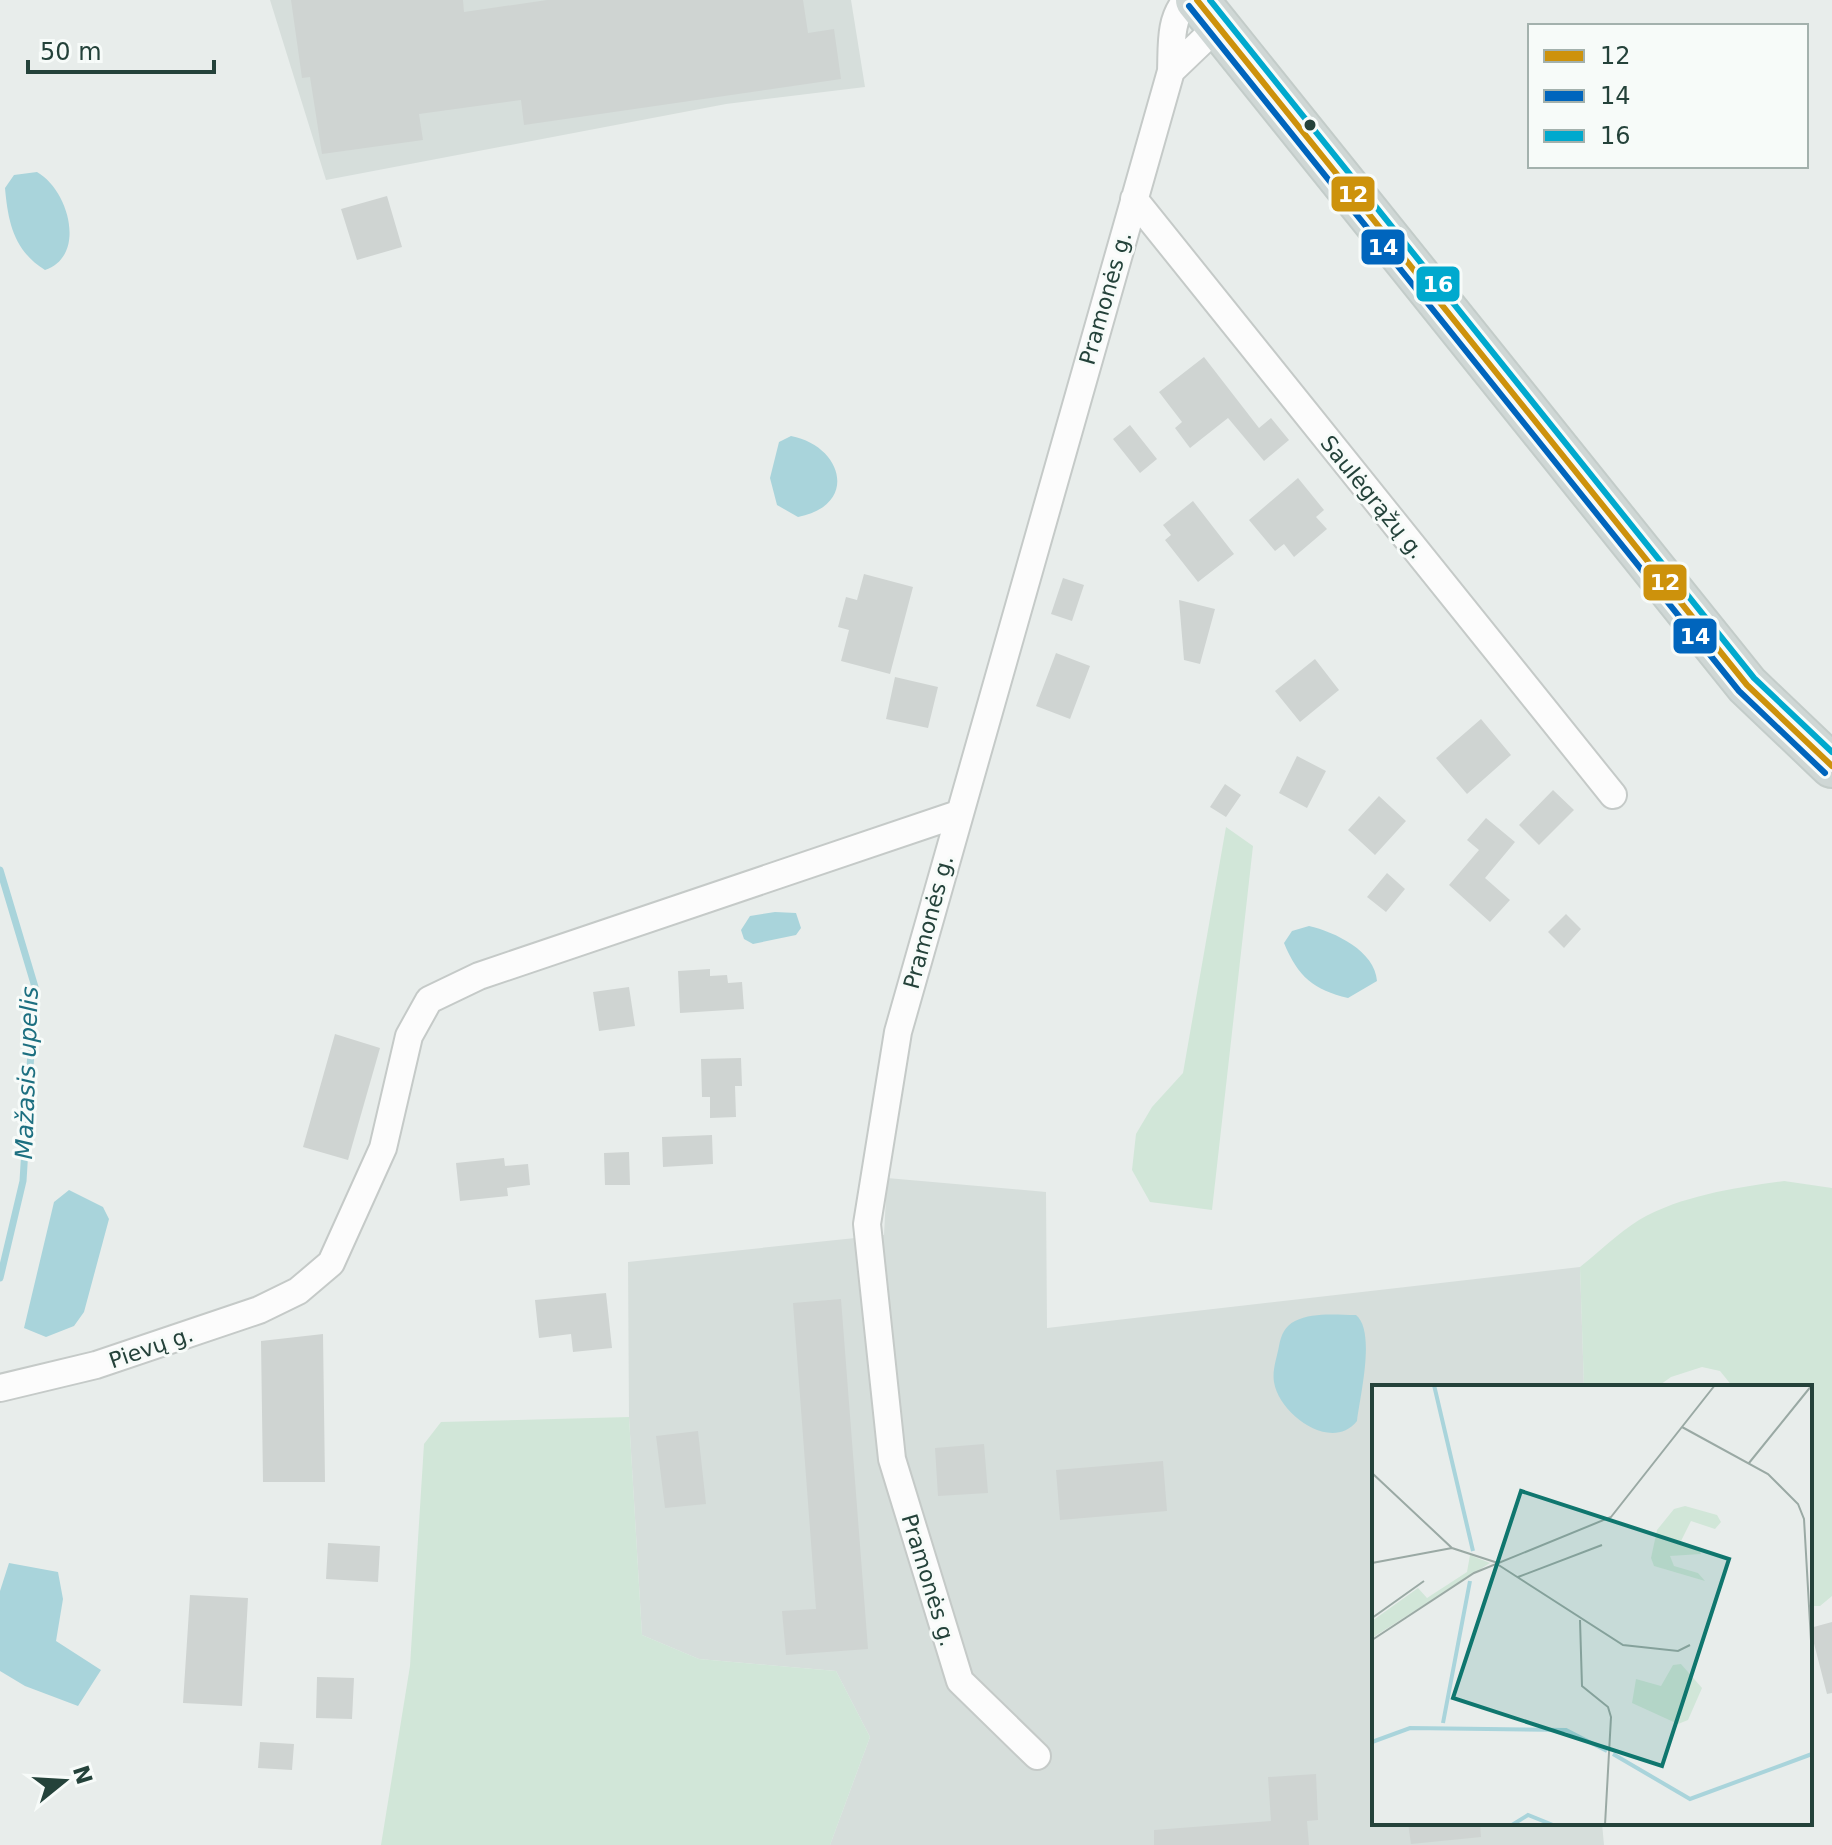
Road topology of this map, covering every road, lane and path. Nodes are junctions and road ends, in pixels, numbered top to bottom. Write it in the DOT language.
graph roads {
  1 [pos="1201,6"];
  2 [pos="1171,71"];
  3 [pos="1134,199"];
  4 [pos="1832,766"];
  5 [pos="1613,795"];
  6 [pos="958,814"];
  7 [pos="0,1388"];
  8 [pos="1037,1756"];
  1 -- 2 [label="street"];
  1 -- 2 [label="street, Pramonės g."];
  1 -- 4 [label="main road"];
  2 -- 3 [label="street, Pramonės g."];
  3 -- 5 [label="street, Saulėgrąžų g."];
  3 -- 6 [label="street, Pramonės g."];
  6 -- 7 [label="street, Pievų g."];
  6 -- 8 [label="street, Pramonės g."];
}
